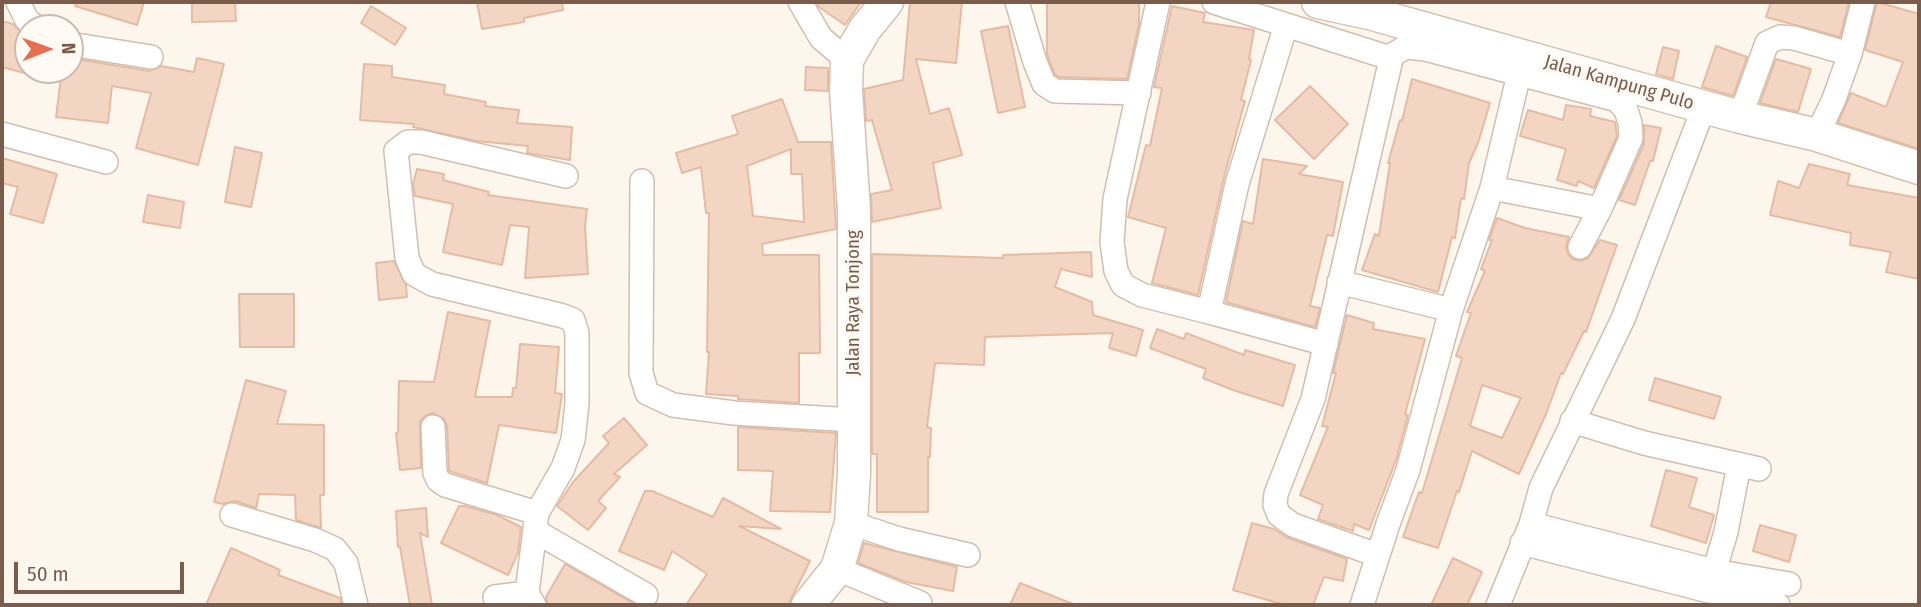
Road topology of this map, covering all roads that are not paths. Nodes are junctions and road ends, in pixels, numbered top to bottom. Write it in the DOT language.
graph roads {
  1 [pos="800,2"];
  2 [pos="887,2"];
  3 [pos="1017,2"];
  4 [pos="1158,2"];
  5 [pos="1214,2"];
  6 [pos="1863,2"];
  7 [pos="1331,3"];
  8 [pos="1286,25"];
  9 [pos="1331,37"];
  10 [pos="84,46"];
  11 [pos="1850,54"];
  12 [pos="151,57"];
  13 [pos="1390,58"];
  14 [pos="847,60"];
  15 [pos="1520,75"];
  16 [pos="1139,93"];
  17 [pos="1704,107"];
  18 [pos="1740,117"];
  19 [pos="2,134"];
  20 [pos="1817,135"];
  21 [pos="106,162"];
  22 [pos="1919,168"];
  23 [pos="566,176"];
  24 [pos="642,181"];
  25 [pos="1492,188"];
  26 [pos="1600,209"];
  27 [pos="1580,247"];
  28 [pos="1339,282"];
  29 [pos="1451,310"];
  30 [pos="1209,312"];
  31 [pos="1326,344"];
  32 [pos="854,420"];
  33 [pos="1572,421"];
  34 [pos="433,427"];
  35 [pos="232,515"];
  36 [pos="536,522"];
  37 [pos="851,523"];
  38 [pos="1527,533"];
  39 [pos="968,555"];
  40 [pos="1377,555"];
  41 [pos="837,569"];
  42 [pos="1789,584"];
  43 [pos="1709,589"];
  44 [pos="646,594"];
  45 [pos="495,597"];
  46 [pos="530,599"];
  47 [pos="919,603"];
  48 [pos="356,605"];
  49 [pos="808,605"];
  50 [pos="1362,605"];
  51 [pos="1498,605"];
  52 [pos="1778,605"];
  1 -- 14 [label="street"];
  2 -- 14 [label="main road, Jalan Raya Tonjong"];
  3 -- 16 [label="street"];
  4 -- 16 [label="street"];
  5 -- 8 [label="street"];
  6 -- 11 [label="street"];
  7 -- 9 [label="street"];
  7 -- 17 [label="main road, Jalan Kampung Pulo"];
  8 -- 9 [label="street"];
  8 -- 30 [label="street"];
  9 -- 13 [label="street"];
  10 -- 12 [label="street"];
  11 -- 18 [label="street"];
  11 -- 20 [label="street"];
  13 -- 15 [label="street"];
  13 -- 28 [label="street"];
  14 -- 32 [label="main road, Jalan Raya Tonjong"];
  15 -- 25 [label="street"];
  15 -- 26 [label="street"];
  16 -- 30 [label="street"];
  17 -- 18 [label="main road, Jalan Kampung Pulo"];
  17 -- 33 [label="street"];
  18 -- 20 [label="main road, Jalan Kampung Pulo"];
  19 -- 21 [label="street"];
  20 -- 22 [label="main road, Jalan Kampung Pulo"];
  23 -- 36 [label="street"];
  24 -- 32 [label="street"];
  25 -- 26 [label="street"];
  25 -- 29 [label="street"];
  26 -- 27 [label="street"];
  28 -- 29 [label="street"];
  28 -- 31 [label="street"];
  29 -- 40 [label="street"];
  30 -- 31 [label="street"];
  31 -- 40 [label="street"];
  32 -- 37 [label="main road, Jalan Raya Tonjong"];
  33 -- 38 [label="street"];
  33 -- 43 [label="street"];
  34 -- 36 [label="street"];
  35 -- 48 [label="street"];
  36 -- 44 [label="street"];
  36 -- 46 [label="street"];
  37 -- 39 [label="street"];
  37 -- 41 [label="main road, Jalan Raya Tonjong"];
  38 -- 43 [label="street"];
  38 -- 51 [label="street"];
  40 -- 50 [label="street"];
  41 -- 47 [label="street"];
  41 -- 49 [label="main road, Jalan Raya Tonjong"];
  42 -- 43 [label="street"];
  43 -- 52 [label="street"];
  45 -- 46 [label="street"];
}
